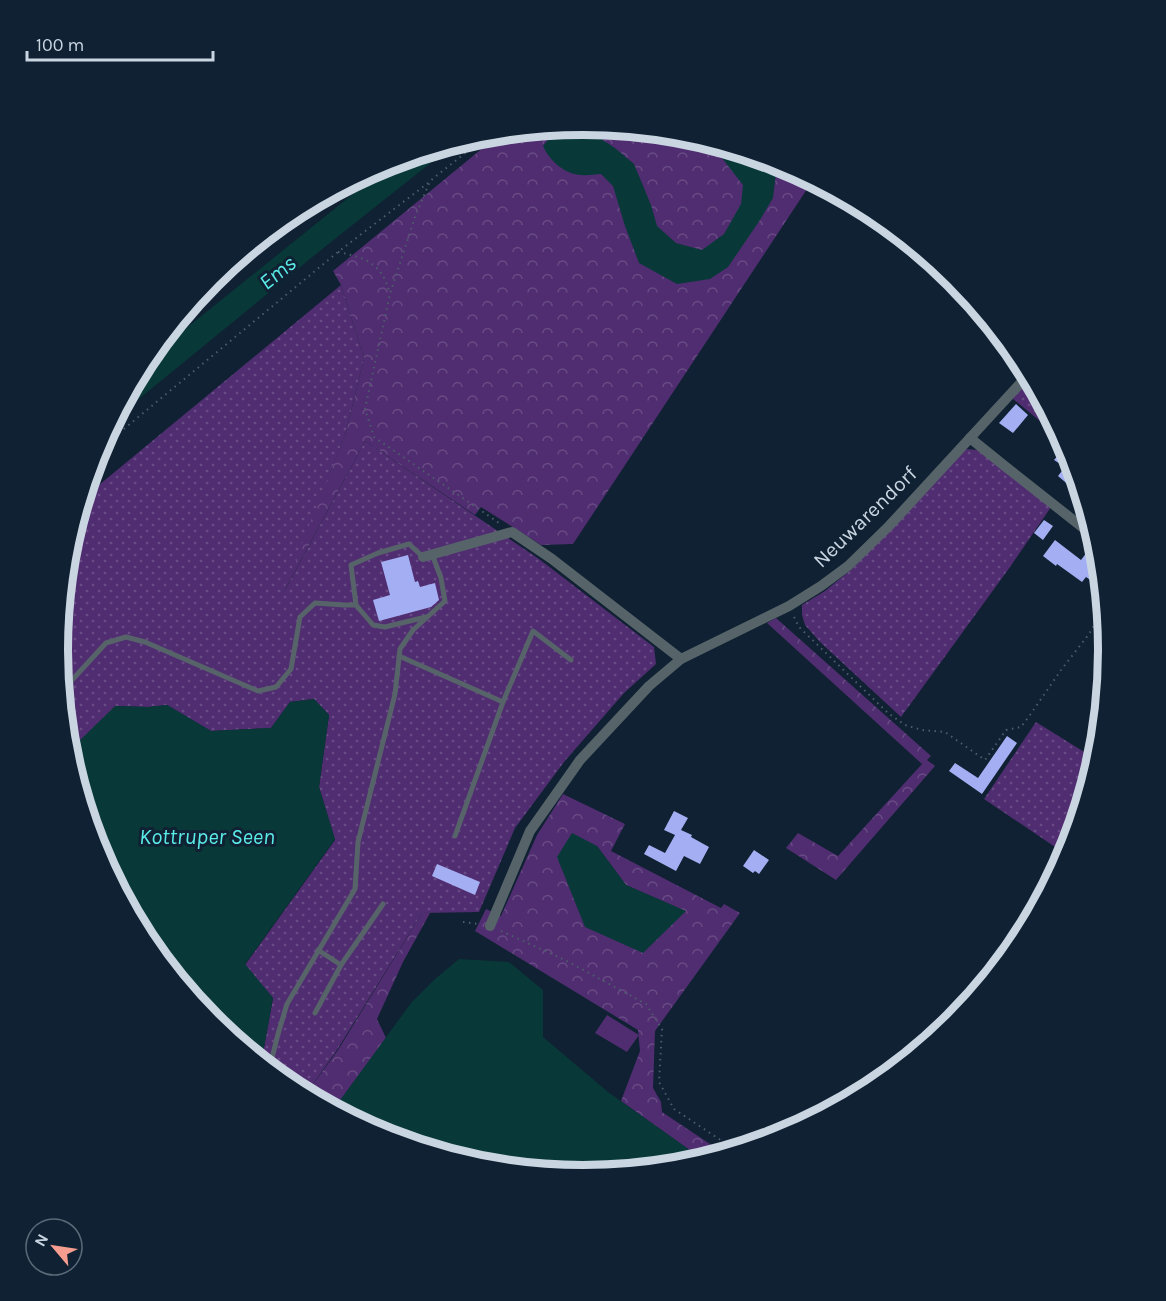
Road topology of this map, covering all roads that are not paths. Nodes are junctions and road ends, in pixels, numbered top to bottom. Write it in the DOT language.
graph roads {
  1 [pos="1022,381"];
  2 [pos="970,438"];
  3 [pos="1084,528"];
  4 [pos="427,555"];
  5 [pos="356,605"];
  6 [pos="428,617"];
  7 [pos="399,656"];
  8 [pos="681,659"];
  9 [pos="571,660"];
  10 [pos="69,683"];
  11 [pos="503,702"];
  12 [pos="455,836"];
  13 [pos="383,904"];
  14 [pos="490,926"];
  15 [pos="318,951"];
  16 [pos="341,965"];
  17 [pos="315,1013"];
  18 [pos="271,1061"];
  1 -- 2 [label="street, Neuwarendorf"];
  2 -- 3 [label="street"];
  2 -- 8 [label="street, Neuwarendorf"];
  4 -- 5 [label="lane"];
  4 -- 6 [label="lane"];
  4 -- 8 [label="street"];
  5 -- 6 [label="lane"];
  5 -- 10 [label="lane"];
  6 -- 7 [label="lane"];
  7 -- 11 [label="lane"];
  7 -- 15 [label="lane"];
  8 -- 14 [label="street, Neuwarendorf"];
  9 -- 11 [label="lane"];
  11 -- 12 [label="lane"];
  13 -- 16 [label="lane"];
  15 -- 16 [label="lane"];
  15 -- 18 [label="lane"];
  16 -- 17 [label="lane"];
}
